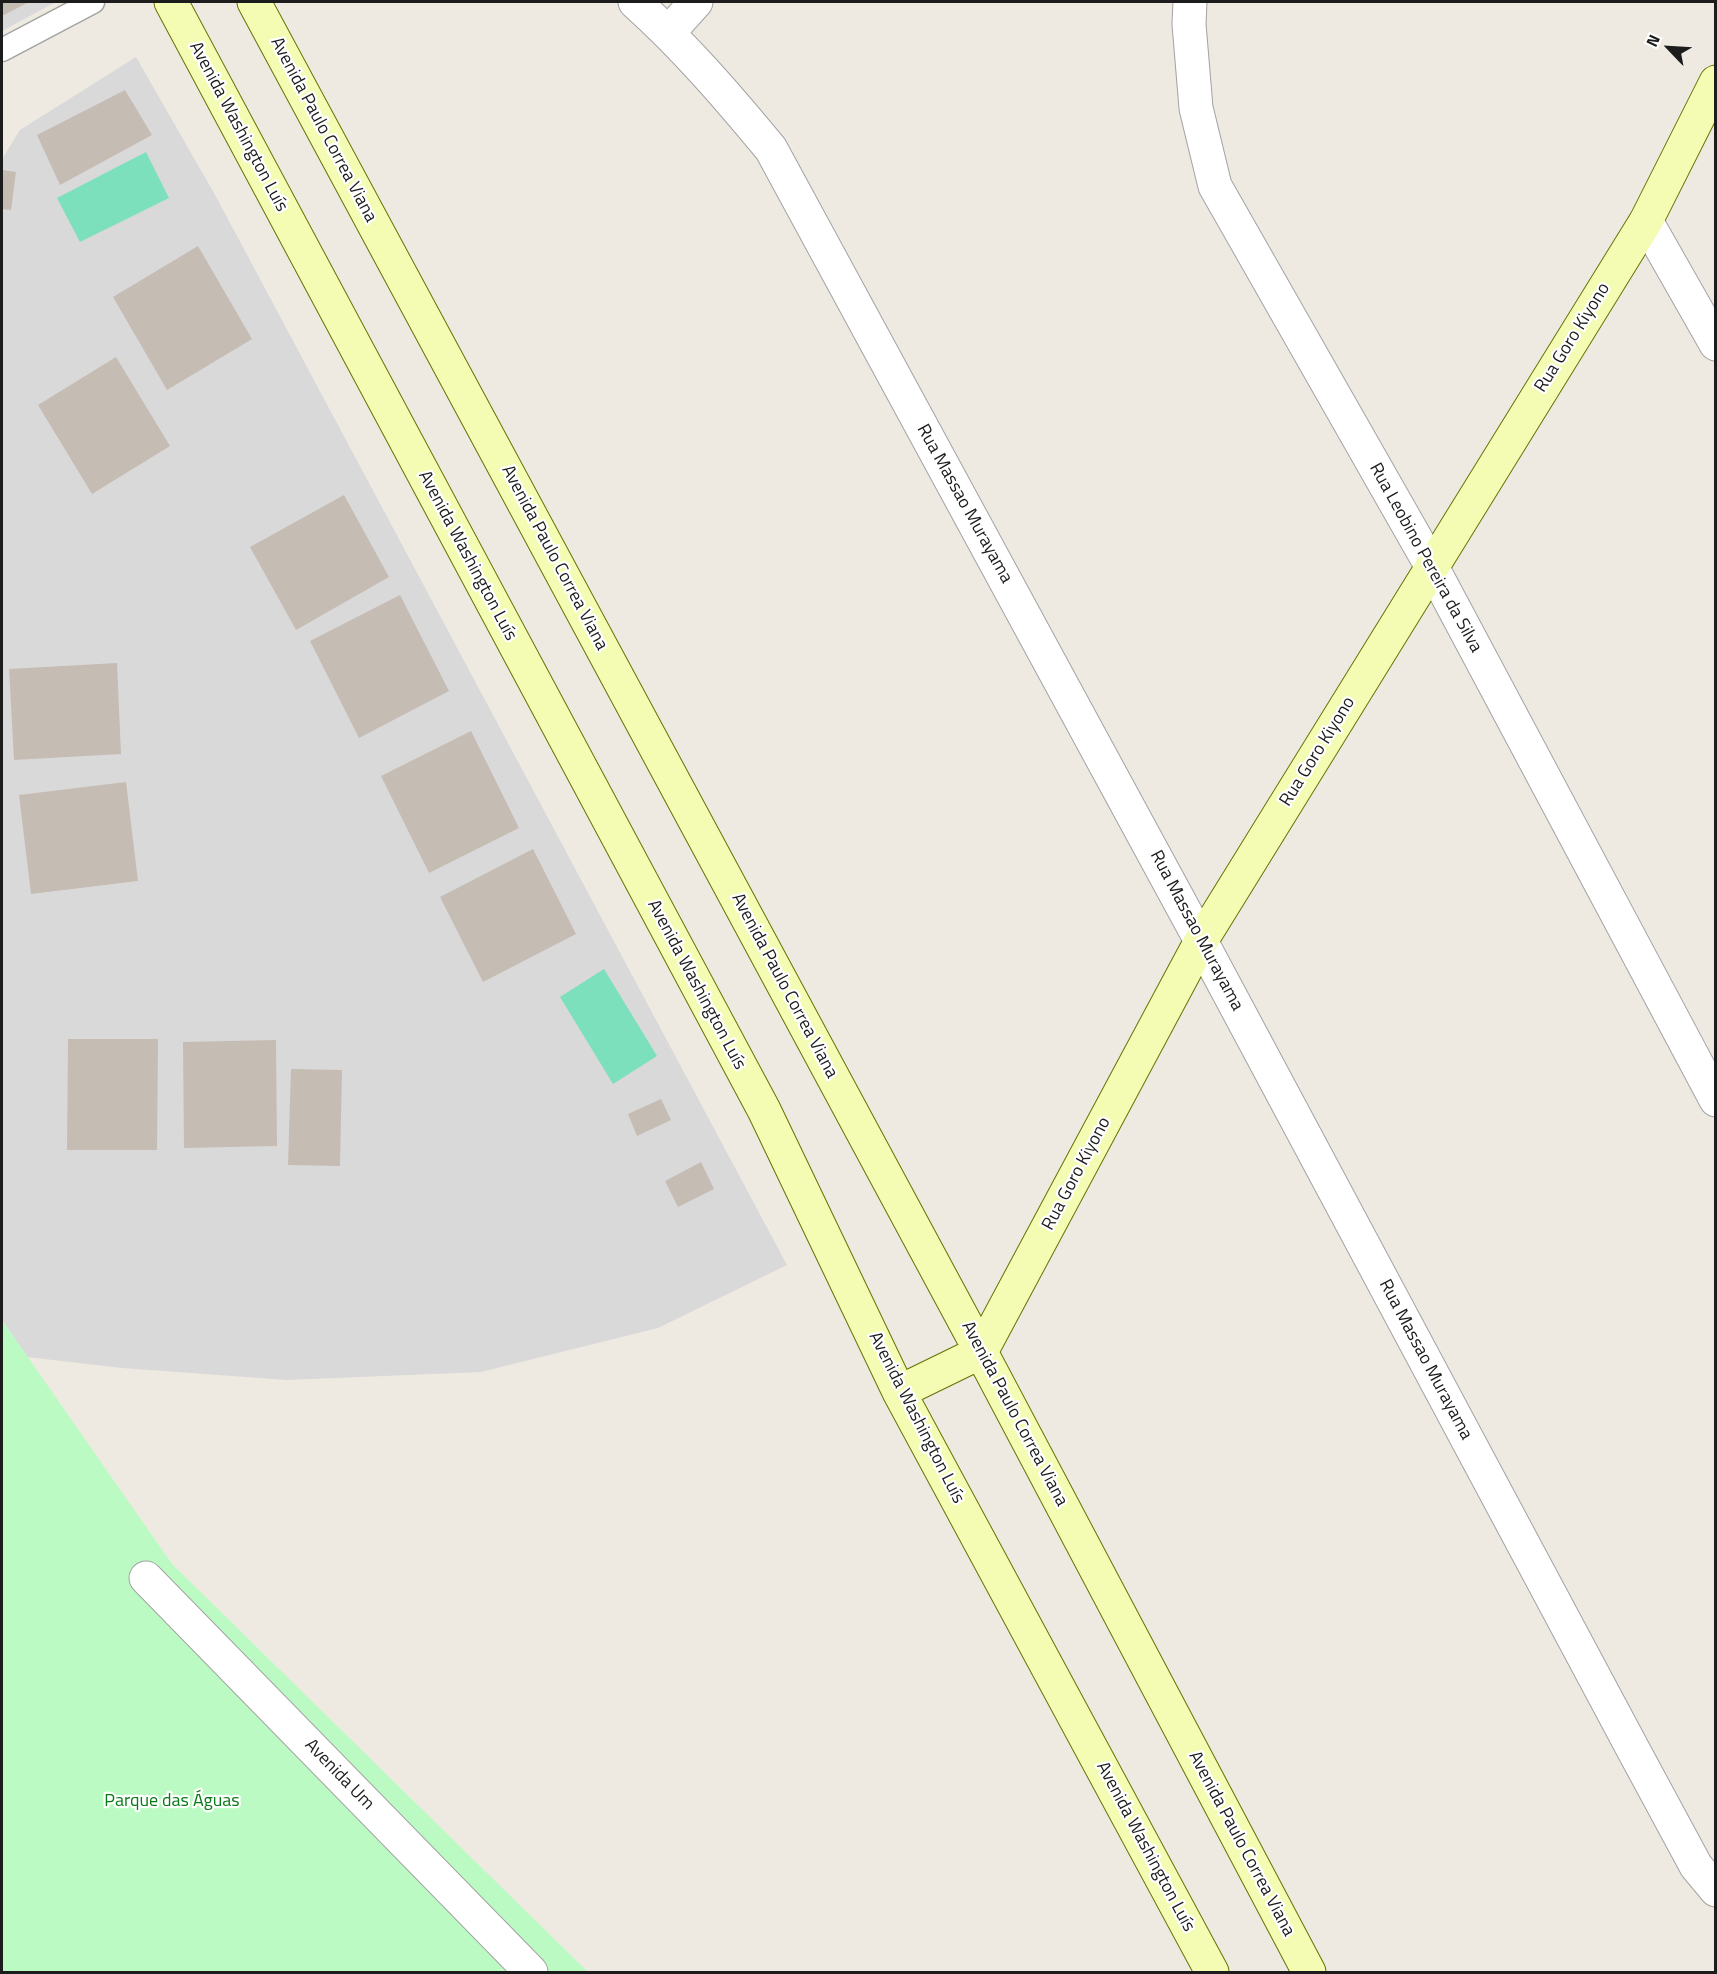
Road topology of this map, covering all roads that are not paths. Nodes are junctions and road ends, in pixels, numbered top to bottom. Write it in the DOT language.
graph roads {
  1 [pos="93,2"];
  2 [pos="171,2"];
  3 [pos="254,2"];
  4 [pos="635,2"];
  5 [pos="696,2"];
  6 [pos="1190,2"];
  7 [pos="669,32"];
  8 [pos="2,50"];
  9 [pos="1716,82"];
  10 [pos="1646,221"];
  11 [pos="1716,344"];
  12 [pos="1432,567"];
  13 [pos="1202,941"];
  14 [pos="1716,1100"];
  15 [pos="981,1352"];
  16 [pos="899,1392"];
  17 [pos="146,1578"];
  18 [pos="1716,1890"];
  19 [pos="531,1972"];
  20 [pos="1212,1972"];
  21 [pos="1309,1972"];
  1 -- 8 [label="lane"];
  2 -- 16 [label="street, Avenida Washington Luís"];
  3 -- 15 [label="street, Avenida Paulo Correa Viana"];
  4 -- 7 [label="street, Rua Massao Murayama"];
  5 -- 7 [label="street"];
  6 -- 12 [label="street, Rua Leobino Pereira da Silva"];
  7 -- 13 [label="street, Rua Massao Murayama"];
  9 -- 10 [label="street, Rua Goro Kiyono"];
  10 -- 11 [label="street"];
  10 -- 12 [label="street, Rua Goro Kiyono"];
  12 -- 13 [label="street, Rua Goro Kiyono"];
  12 -- 14 [label="street, Rua Leobino Pereira da Silva"];
  13 -- 15 [label="street, Rua Goro Kiyono"];
  13 -- 18 [label="street, Rua Massao Murayama"];
  15 -- 16 [label="street"];
  15 -- 21 [label="street, Avenida Paulo Correa Viana"];
  16 -- 20 [label="street, Avenida Washington Luís"];
  17 -- 19 [label="street, Avenida Um"];
}
